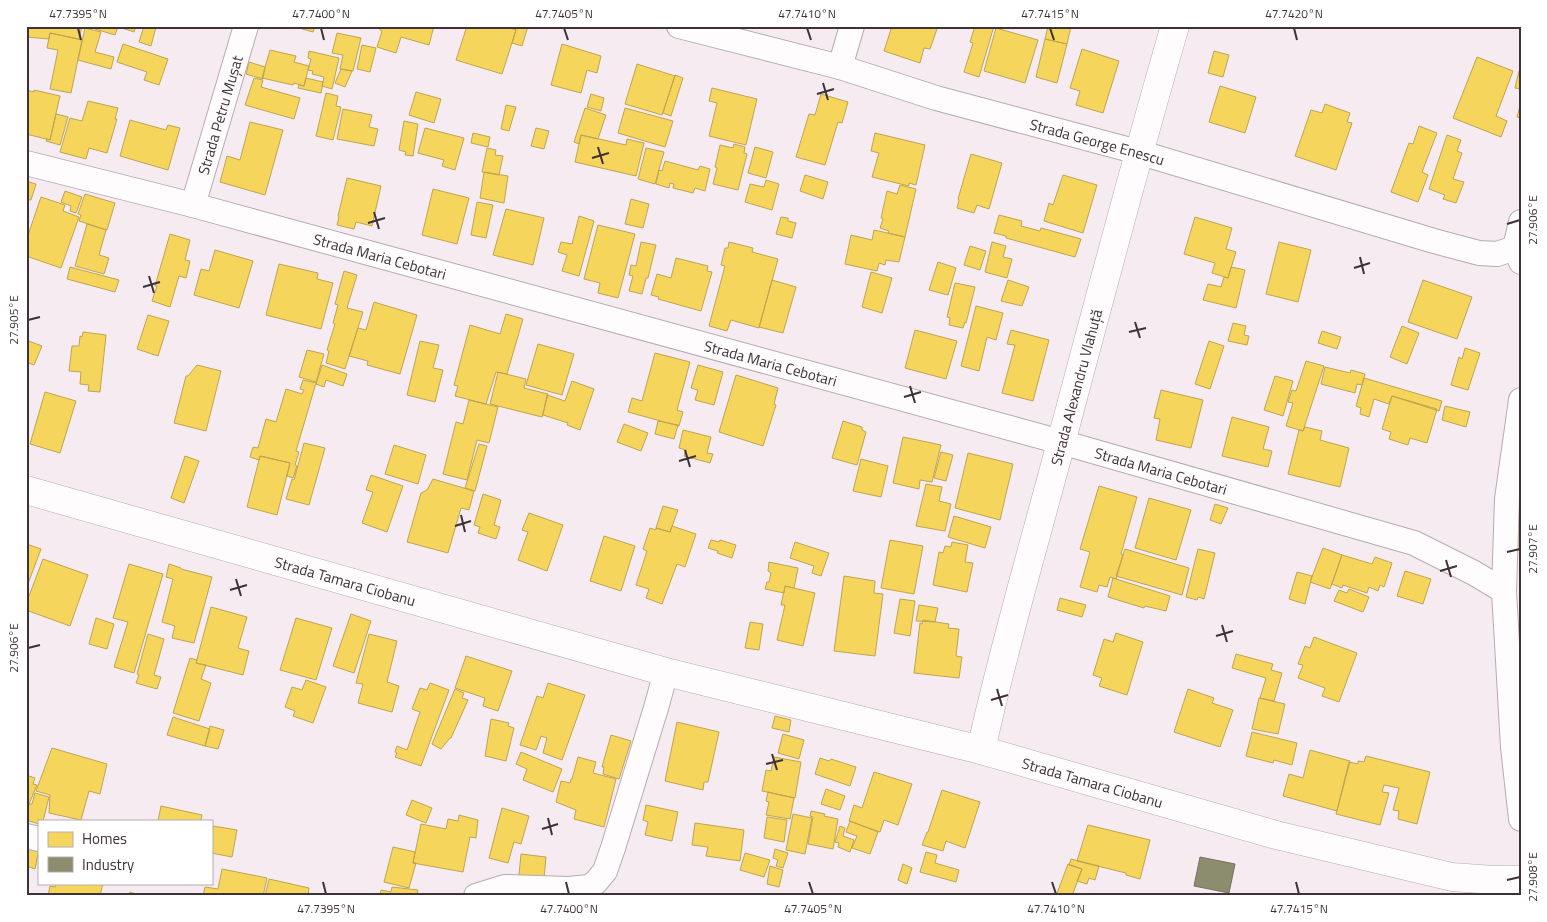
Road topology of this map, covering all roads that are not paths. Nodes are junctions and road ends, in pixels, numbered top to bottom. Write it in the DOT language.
graph roads {
  1 [pos="246,26"];
  2 [pos="679,26"];
  3 [pos="852,26"];
  4 [pos="1175,26"];
  5 [pos="840,67"];
  6 [pos="1138,152"];
  7 [pos="26,163"];
  8 [pos="193,205"];
  9 [pos="1521,222"];
  10 [pos="1518,255"];
  11 [pos="1521,400"];
  12 [pos="1061,442"];
  13 [pos="26,490"];
  14 [pos="1504,591"];
  15 [pos="666,672"];
  16 [pos="981,750"];
  17 [pos="1521,819"];
  18 [pos="1521,880"];
  19 [pos="476,896"];
  1 -- 8 [label="street, Strada Petru Mușat"];
  2 -- 5 [label="street, Strada George Enescu"];
  3 -- 5 [label="street"];
  4 -- 6 [label="street, Strada Аlexandru Vlahuță"];
  5 -- 6 [label="street, Strada George Enescu"];
  6 -- 10 [label="street, Strada George Enescu"];
  6 -- 12 [label="street, Strada Аlexandru Vlahuță"];
  7 -- 8 [label="street, Strada Maria Cebotari"];
  8 -- 12 [label="street, Strada Maria Cebotari"];
  9 -- 10 [label="street"];
  11 -- 14 [label="street"];
  12 -- 14 [label="street, Strada Maria Cebotari"];
  12 -- 16 [label="street, Strada Аlexandru Vlahuță"];
  13 -- 15 [label="street, Strada Tamara Ciobanu"];
  14 -- 17 [label="street"];
  15 -- 16 [label="street, Strada Tamara Ciobanu"];
  15 -- 19 [label="street"];
  16 -- 18 [label="street, Strada Tamara Ciobanu"];
}
